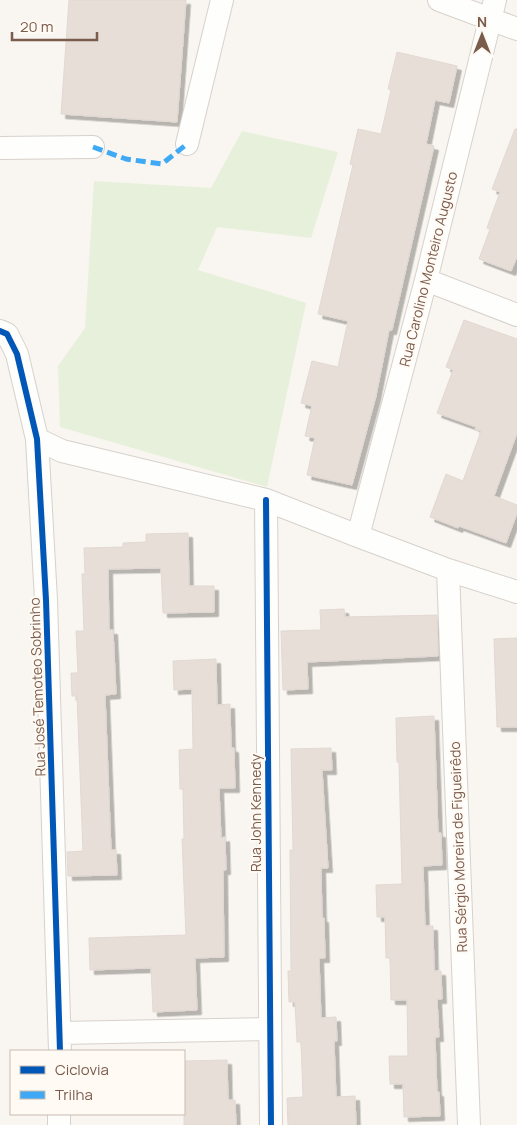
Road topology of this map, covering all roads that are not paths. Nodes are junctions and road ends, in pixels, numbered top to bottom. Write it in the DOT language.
graph roads {
  1 [pos="222,0"];
  2 [pos="439,0"];
  3 [pos="492,9"];
  4 [pos="517,29"];
  5 [pos="187,144"];
  6 [pos="93,147"];
  7 [pos="0,148"];
  8 [pos="426,280"];
  9 [pos="517,315"];
  10 [pos="0,331"];
  11 [pos="37,439"];
  12 [pos="266,500"];
  13 [pos="358,536"];
  14 [pos="448,570"];
  15 [pos="517,592"];
  16 [pos="269,1029"];
  17 [pos="60,1042"];
  18 [pos="271,1125"];
  19 [pos="469,1125"];
  1 -- 5 [label="street"];
  2 -- 3 [label="street"];
  3 -- 4 [label="street"];
  3 -- 8 [label="street, Rua Carolino Monteiro Augusto"];
  6 -- 7 [label="street"];
  8 -- 9 [label="street"];
  8 -- 13 [label="street, Rua Carolino Monteiro Augusto"];
  10 -- 11 [label="street, Rua José Temoteo Sobrinho"];
  11 -- 12 [label="street"];
  11 -- 17 [label="street, Rua José Temoteo Sobrinho"];
  12 -- 13 [label="street"];
  12 -- 16 [label="street, Rua John Kennedy"];
  13 -- 14 [label="street"];
  14 -- 15 [label="street"];
  14 -- 19 [label="street, Rua Sérgio Moreira de Figueirêdo"];
  16 -- 17 [label="street"];
  16 -- 18 [label="street, Rua John Kennedy"];
}
